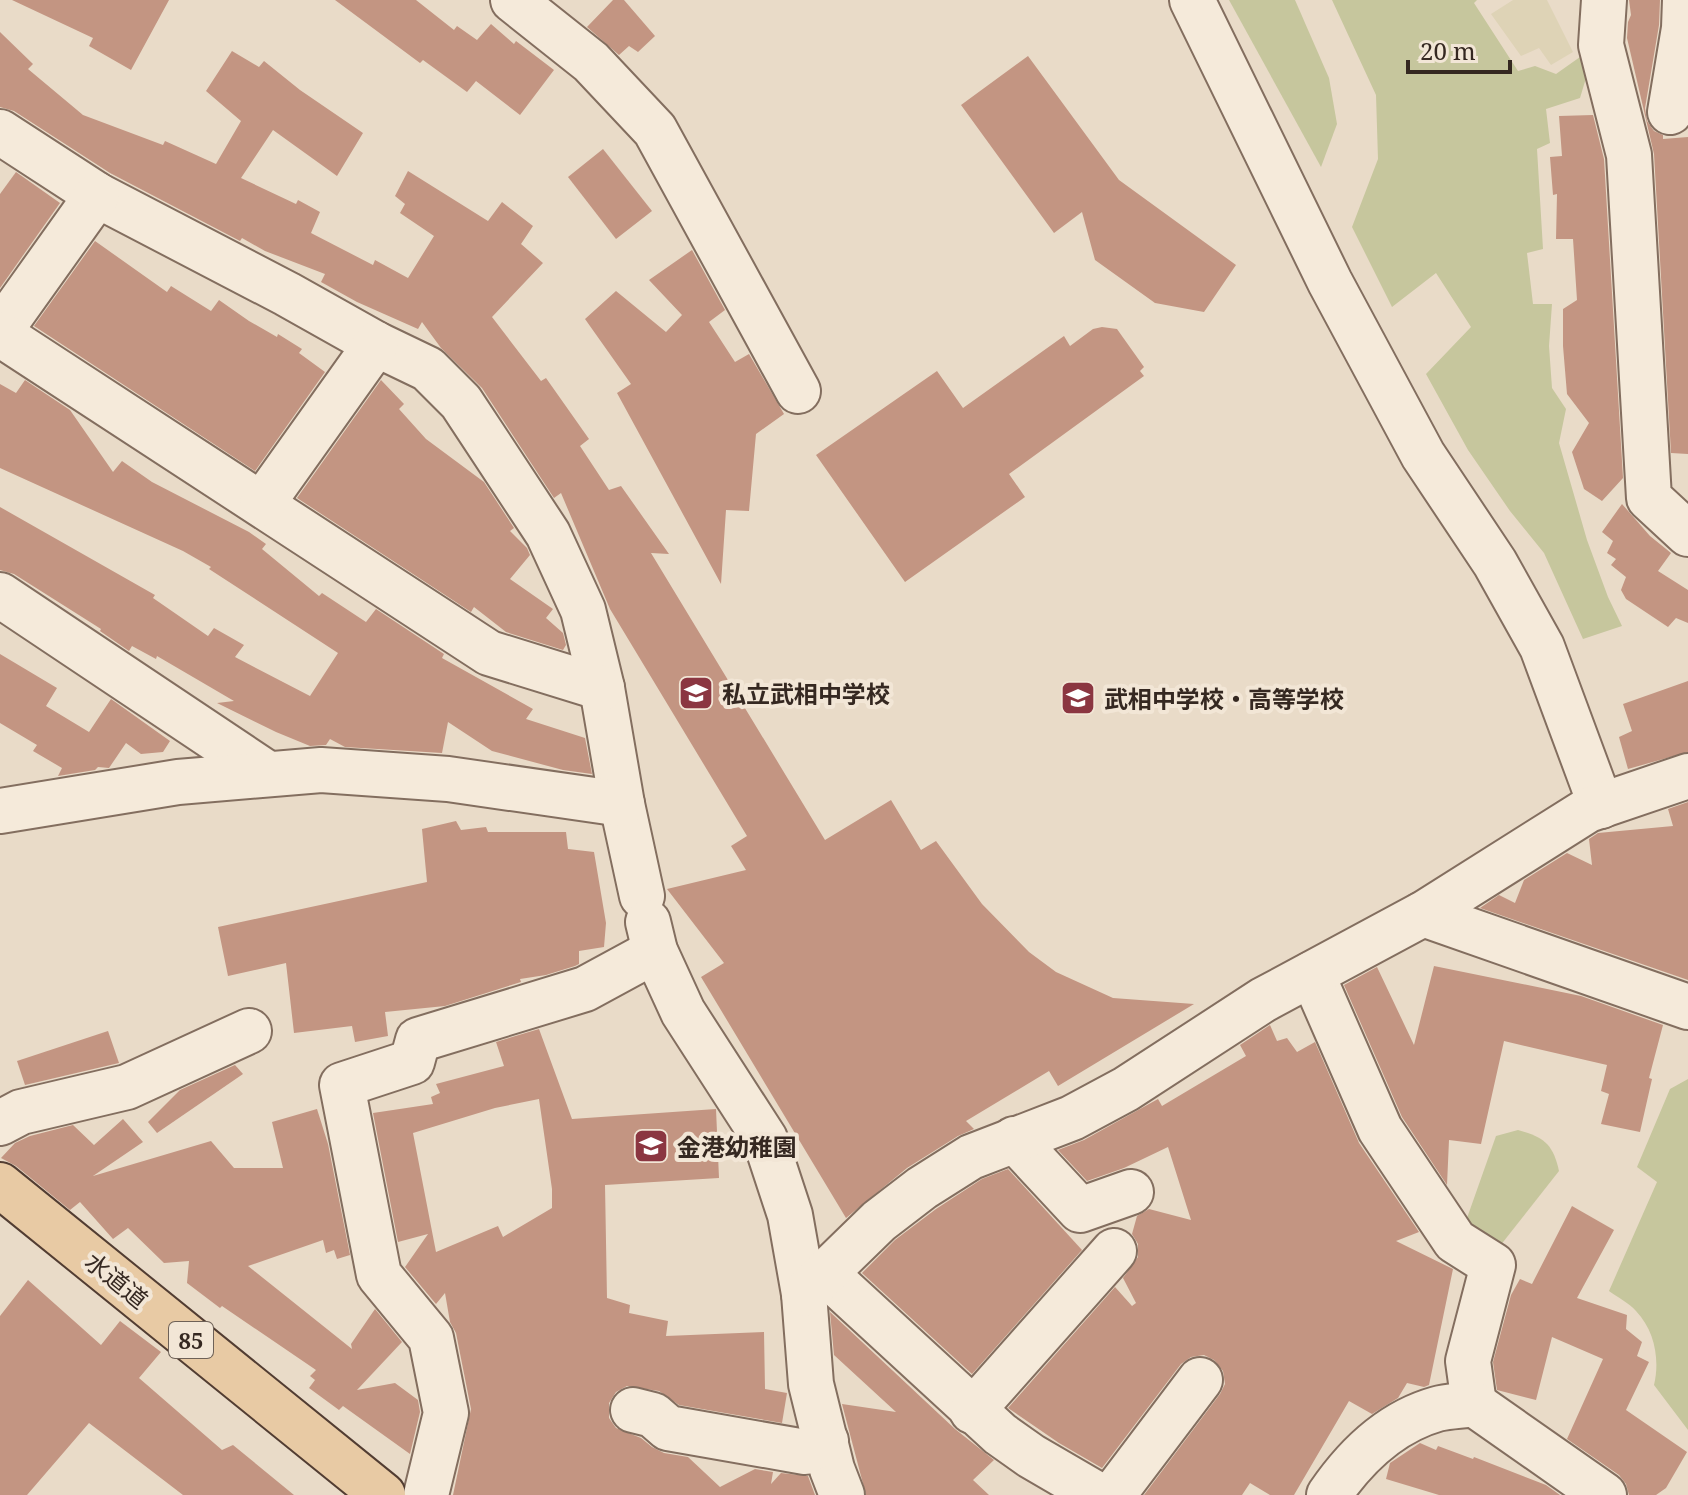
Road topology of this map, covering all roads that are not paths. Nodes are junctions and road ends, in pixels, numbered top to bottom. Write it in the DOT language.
graph roads {
  1 [pos="513,0"];
  2 [pos="1192,0"];
  3 [pos="1604,0"];
  4 [pos="1685,0"];
  5 [pos="1679,110"];
  6 [pos="1621,123"];
  7 [pos="0,132"];
  8 [pos="97,195"];
  9 [pos="0,332"];
  10 [pos="376,344"];
  11 [pos="798,391"];
  12 [pos="262,504"];
  13 [pos="1688,534"];
  14 [pos="0,595"];
  15 [pos="602,688"];
  16 [pos="268,774"];
  17 [pos="1688,776"];
  18 [pos="622,804"];
  19 [pos="1601,806"];
  20 [pos="0,811"];
  21 [pos="1423,914"];
  22 [pos="648,920"];
  23 [pos="1312,974"];
  24 [pos="1688,1007"];
  25 [pos="249,1031"];
  26 [pos="0,1123"];
  27 [pos="1014,1139"];
  28 [pos="0,1185"];
  29 [pos="1131,1192"];
  30 [pos="1114,1251"];
  31 [pos="815,1284"];
  32 [pos="1200,1380"];
  33 [pos="1474,1404"];
  34 [pos="633,1410"];
  35 [pos="972,1411"];
  36 [pos="826,1441"];
  37 [pos="383,1495"];
  38 [pos="426,1495"];
  39 [pos="842,1495"];
  40 [pos="1098,1495"];
  41 [pos="1113,1495"];
  42 [pos="1329,1495"];
  43 [pos="1604,1495"];
  1 -- 11 [label="street"];
  2 -- 19 [label="street"];
  3 -- 6 [label="street"];
  4 -- 5 [label="street"];
  5 -- 6 [label="street"];
  6 -- 13 [label="street"];
  7 -- 8 [label="street"];
  8 -- 9 [label="street"];
  8 -- 10 [label="street"];
  9 -- 12 [label="street"];
  10 -- 12 [label="street"];
  10 -- 15 [label="street"];
  12 -- 15 [label="street"];
  14 -- 16 [label="street"];
  15 -- 18 [label="street"];
  16 -- 18 [label="street"];
  16 -- 20 [label="street"];
  17 -- 19 [label="street"];
  18 -- 22 [label="street"];
  19 -- 21 [label="street"];
  21 -- 23 [label="street"];
  21 -- 24 [label="street"];
  22 -- 31 [label="street"];
  22 -- 38 [label="street"];
  23 -- 27 [label="street"];
  23 -- 33 [label="street"];
  25 -- 26 [label="street"];
  27 -- 29 [label="street"];
  27 -- 31 [label="street"];
  28 -- 37 [label="main road, 水道道 / 85"];
  30 -- 35 [label="street"];
  31 -- 35 [label="street"];
  31 -- 36 [label="street"];
  32 -- 41 [label="street"];
  33 -- 42 [label="street"];
  33 -- 43 [label="street"];
  34 -- 36 [label="street"];
  35 -- 40 [label="street"];
  36 -- 39 [label="street"];
}
